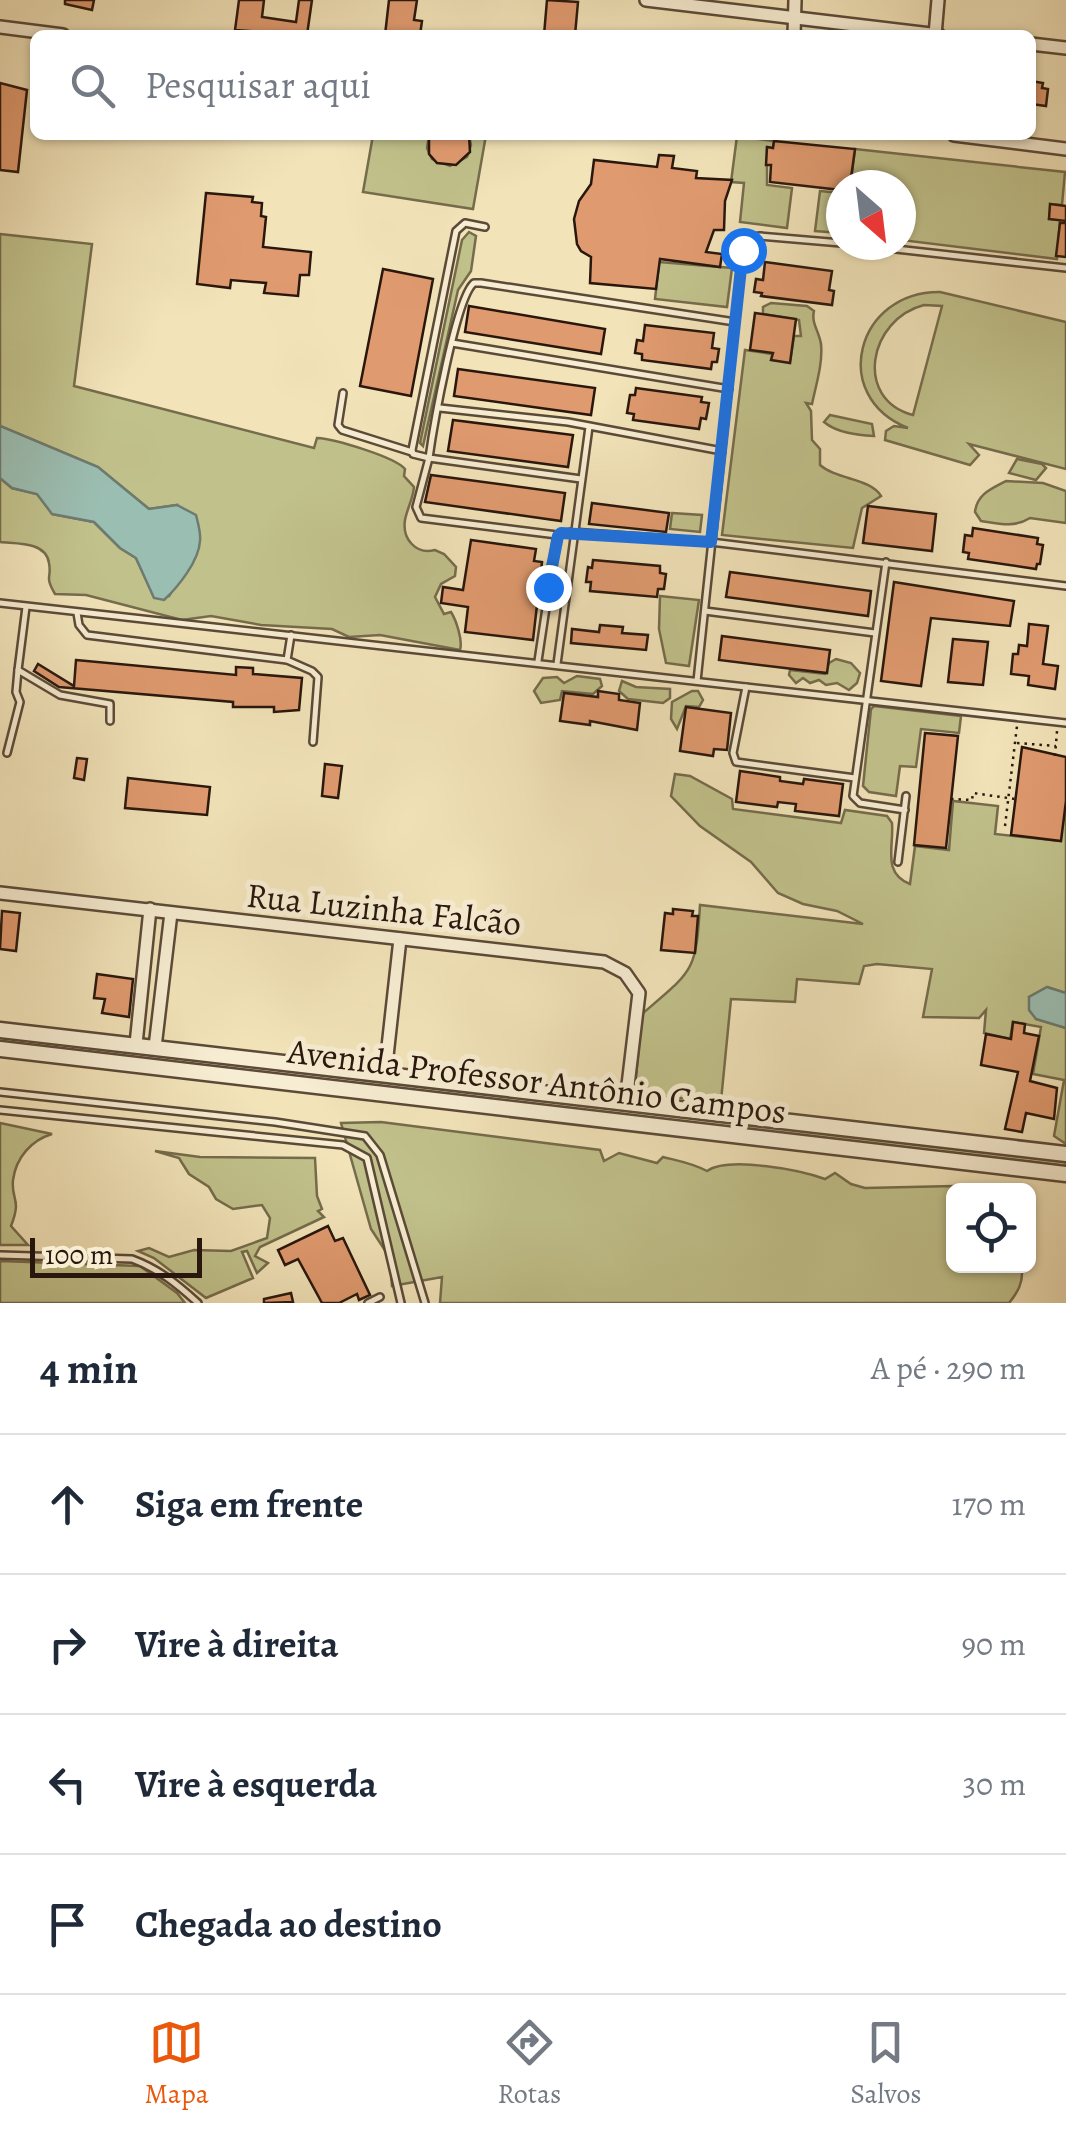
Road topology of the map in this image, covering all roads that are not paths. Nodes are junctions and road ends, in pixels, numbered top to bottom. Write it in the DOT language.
graph roads {
  1 [pos="646,0"];
  2 [pos="795,0"];
  3 [pos="938,0"];
  4 [pos="661,1"];
  5 [pos="793,16"];
  6 [pos="0,27"];
  7 [pos="794,30"];
  8 [pos="898,30"];
  9 [pos="936,30"];
  10 [pos="30,31"];
  11 [pos="1036,45"];
  12 [pos="1066,48"];
  13 [pos="994,140"];
  14 [pos="1066,149"];
  15 [pos="485,227"];
  16 [pos="826,241"];
  17 [pos="916,251"];
  18 [pos="1066,268"];
  19 [pos="735,322"];
  20 [pos="452,343"];
  21 [pos="729,389"];
  22 [pos="343,393"];
  23 [pos="440,408"];
  24 [pos="589,426"];
  25 [pos="722,451"];
  26 [pos="412,452"];
  27 [pos="428,458"];
  28 [pos="581,479"];
  29 [pos="572,532"];
  30 [pos="558,536"];
  31 [pos="711,542"];
  32 [pos="886,562"];
  33 [pos="1066,586"];
  34 [pos="548,587"];
  35 [pos="567,591"];
  36 [pos="0,602"];
  37 [pos="26,606"];
  38 [pos="705,612"];
  39 [pos="77,613"];
  40 [pos="876,633"];
  41 [pos="291,635"];
  42 [pos="287,660"];
  43 [pos="537,662"];
  44 [pos="557,664"];
  45 [pos="18,670"];
  46 [pos="697,681"];
  47 [pos="746,687"];
  48 [pos="868,699"];
  49 [pos="110,721"];
  50 [pos="1066,722"];
  51 [pos="314,742"];
  52 [pos="7,753"];
  53 [pos="856,778"];
  54 [pos="906,796"];
  55 [pos="904,810"];
  56 [pos="898,862"];
  57 [pos="0,893"];
  58 [pos="150,910"];
  59 [pos="171,913"];
  60 [pos="400,940"];
  61 [pos="0,1030"];
  62 [pos="136,1044"];
  63 [pos="154,1047"];
  64 [pos="0,1048"];
  65 [pos="228,1056"];
  66 [pos="259,1058"];
  67 [pos="227,1074"];
  68 [pos="385,1074"];
  69 [pos="254,1078"];
  70 [pos="0,1092"];
  71 [pos="626,1102"];
  72 [pos="653,1105"];
  73 [pos="684,1109"];
  74 [pos="0,1110"];
  75 [pos="649,1124"];
  76 [pos="679,1128"];
  77 [pos="365,1136"];
  78 [pos="358,1151"];
  79 [pos="1066,1154"];
  80 [pos="1066,1174"];
  81 [pos="0,1255"];
  82 [pos="380,1297"];
  83 [pos="198,1303"];
  84 [pos="368,1303"];
  85 [pos="400,1303"];
  86 [pos="425,1303"];
  1 -- 4 [label="street"];
  2 -- 5 [label="street"];
  3 -- 9 [label="street"];
  4 -- 5 [label="street"];
  5 -- 7 [label="street"];
  5 -- 8 [label="street"];
  6 -- 10 [label="street"];
  11 -- 12 [label="street"];
  13 -- 14 [label="street"];
  15 -- 26 [label="lane"];
  16 -- 19 [label="lane"];
  17 -- 18 [label="lane"];
  19 -- 20 [label="lane"];
  19 -- 21 [label="lane"];
  20 -- 21 [label="lane"];
  20 -- 23 [label="lane"];
  21 -- 25 [label="lane"];
  22 -- 26 [label="lane"];
  23 -- 24 [label="lane"];
  23 -- 27 [label="lane"];
  24 -- 25 [label="lane"];
  24 -- 28 [label="lane"];
  25 -- 31 [label="lane"];
  26 -- 27 [label="lane"];
  27 -- 28 [label="lane"];
  27 -- 30 [label="lane"];
  28 -- 29 [label="lane"];
  29 -- 30 [label="lane"];
  29 -- 31 [label="lane"];
  29 -- 35 [label="lane"];
  30 -- 34 [label="lane"];
  31 -- 32 [label="lane"];
  31 -- 38 [label="lane"];
  32 -- 33 [label="lane"];
  32 -- 40 [label="lane"];
  34 -- 35 [label="lane"];
  34 -- 43 [label="lane"];
  35 -- 44 [label="lane"];
  36 -- 37 [label="lane"];
  37 -- 39 [label="lane"];
  37 -- 45 [label="lane"];
  38 -- 40 [label="lane"];
  38 -- 46 [label="lane"];
  39 -- 41 [label="lane"];
  39 -- 42 [label="lane"];
  40 -- 48 [label="lane"];
  41 -- 42 [label="lane"];
  41 -- 43 [label="lane"];
  42 -- 51 [label="lane"];
  43 -- 44 [label="lane"];
  44 -- 46 [label="lane"];
  45 -- 49 [label="lane"];
  45 -- 52 [label="lane"];
  46 -- 47 [label="lane"];
  47 -- 48 [label="lane"];
  47 -- 53 [label="lane"];
  48 -- 50 [label="lane"];
  48 -- 53 [label="lane"];
  53 -- 55 [label="lane"];
  54 -- 55 [label="lane"];
  55 -- 56 [label="lane"];
  57 -- 58 [label="street, Rua Luzinha Falcão"];
  58 -- 59 [label="street, Rua Luzinha Falcão"];
  58 -- 62 [label="street"];
  59 -- 60 [label="street, Rua Luzinha Falcão"];
  59 -- 63 [label="street"];
  60 -- 68 [label="street"];
  60 -- 71 [label="street, Rua Luzinha Falcão"];
  61 -- 62 [label="street, Avenida Professor Antônio Campos"];
  62 -- 63 [label="street, Avenida Professor Antônio Campos"];
  63 -- 65 [label="street, Avenida Professor Antônio Campos"];
  64 -- 67 [label="street, Avenida Professor Antônio Campos"];
  65 -- 66 [label="street, Avenida Professor Antônio Campos"];
  65 -- 67 [label="street"];
  66 -- 68 [label="street, Avenida Professor Antônio Campos"];
  66 -- 69 [label="street"];
  67 -- 69 [label="street, Avenida Professor Antônio Campos"];
  68 -- 71 [label="street, Avenida Professor Antônio Campos"];
  69 -- 75 [label="street, Avenida Professor Antônio Campos"];
  70 -- 77 [label="lane"];
  71 -- 72 [label="street, Avenida Professor Antônio Campos"];
  72 -- 73 [label="street, Avenida Professor Antônio Campos"];
  72 -- 75 [label="street"];
  73 -- 76 [label="street"];
  73 -- 79 [label="street, Avenida Professor Antônio Campos"];
  74 -- 78 [label="lane"];
  75 -- 76 [label="street, Avenida Professor Antônio Campos"];
  76 -- 80 [label="street, Avenida Professor Antônio Campos"];
  77 -- 78 [label="lane"];
  77 -- 86 [label="lane"];
  78 -- 85 [label="lane"];
  81 -- 83 [label="lane"];
  82 -- 84 [label="lane"];
}
